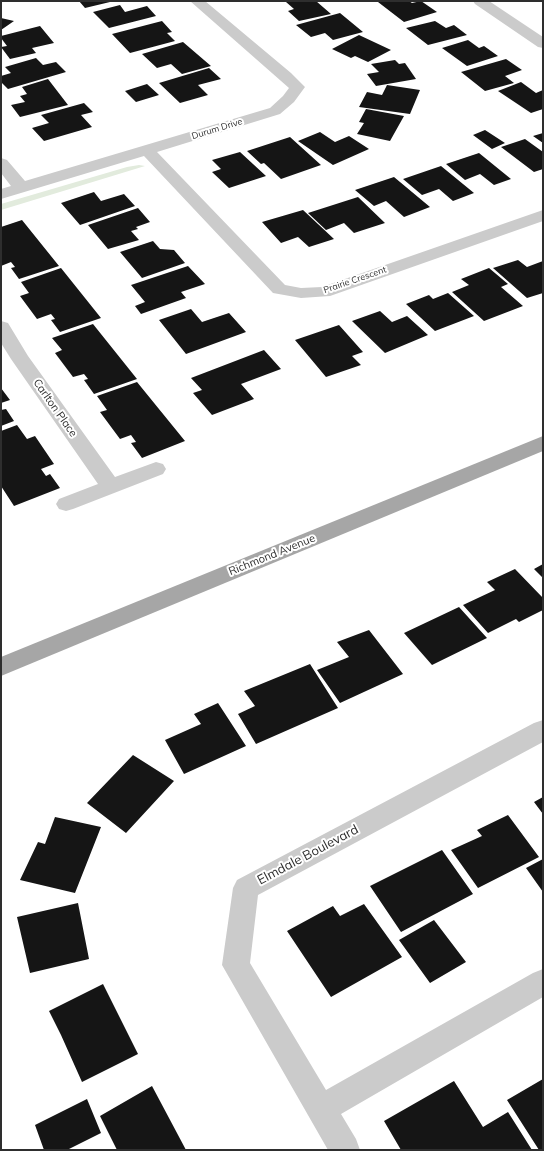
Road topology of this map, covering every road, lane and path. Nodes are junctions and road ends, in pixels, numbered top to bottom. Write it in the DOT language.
graph roads {
  1 [pos="197,1"];
  2 [pos="480,1"];
  3 [pos="543,44"];
  4 [pos="147,150"];
  5 [pos="1,163"];
  6 [pos="22,188"];
  7 [pos="1,194"];
  8 [pos="543,215"];
  9 [pos="1,327"];
  10 [pos="543,443"];
  11 [pos="156,469"];
  12 [pos="111,487"];
  13 [pos="66,504"];
  14 [pos="1,667"];
  15 [pos="543,730"];
  16 [pos="543,982"];
  17 [pos="321,1110"];
  18 [pos="345,1150"];
  1 -- 4 [label="street, Durum Drive"];
  2 -- 3 [label="street"];
  4 -- 6 [label="street, Durum Drive"];
  4 -- 8 [label="street, Prairie Crescent"];
  5 -- 6 [label="street"];
  6 -- 7 [label="street, Durum Drive"];
  9 -- 12 [label="street, Carlton Place"];
  10 -- 14 [label="main road, Richmond Avenue"];
  11 -- 12 [label="street"];
  12 -- 13 [label="street"];
  15 -- 17 [label="street, Elmdale Boulevard"];
  16 -- 17 [label="street"];
  17 -- 18 [label="street, Elmdale Boulevard"];
}
